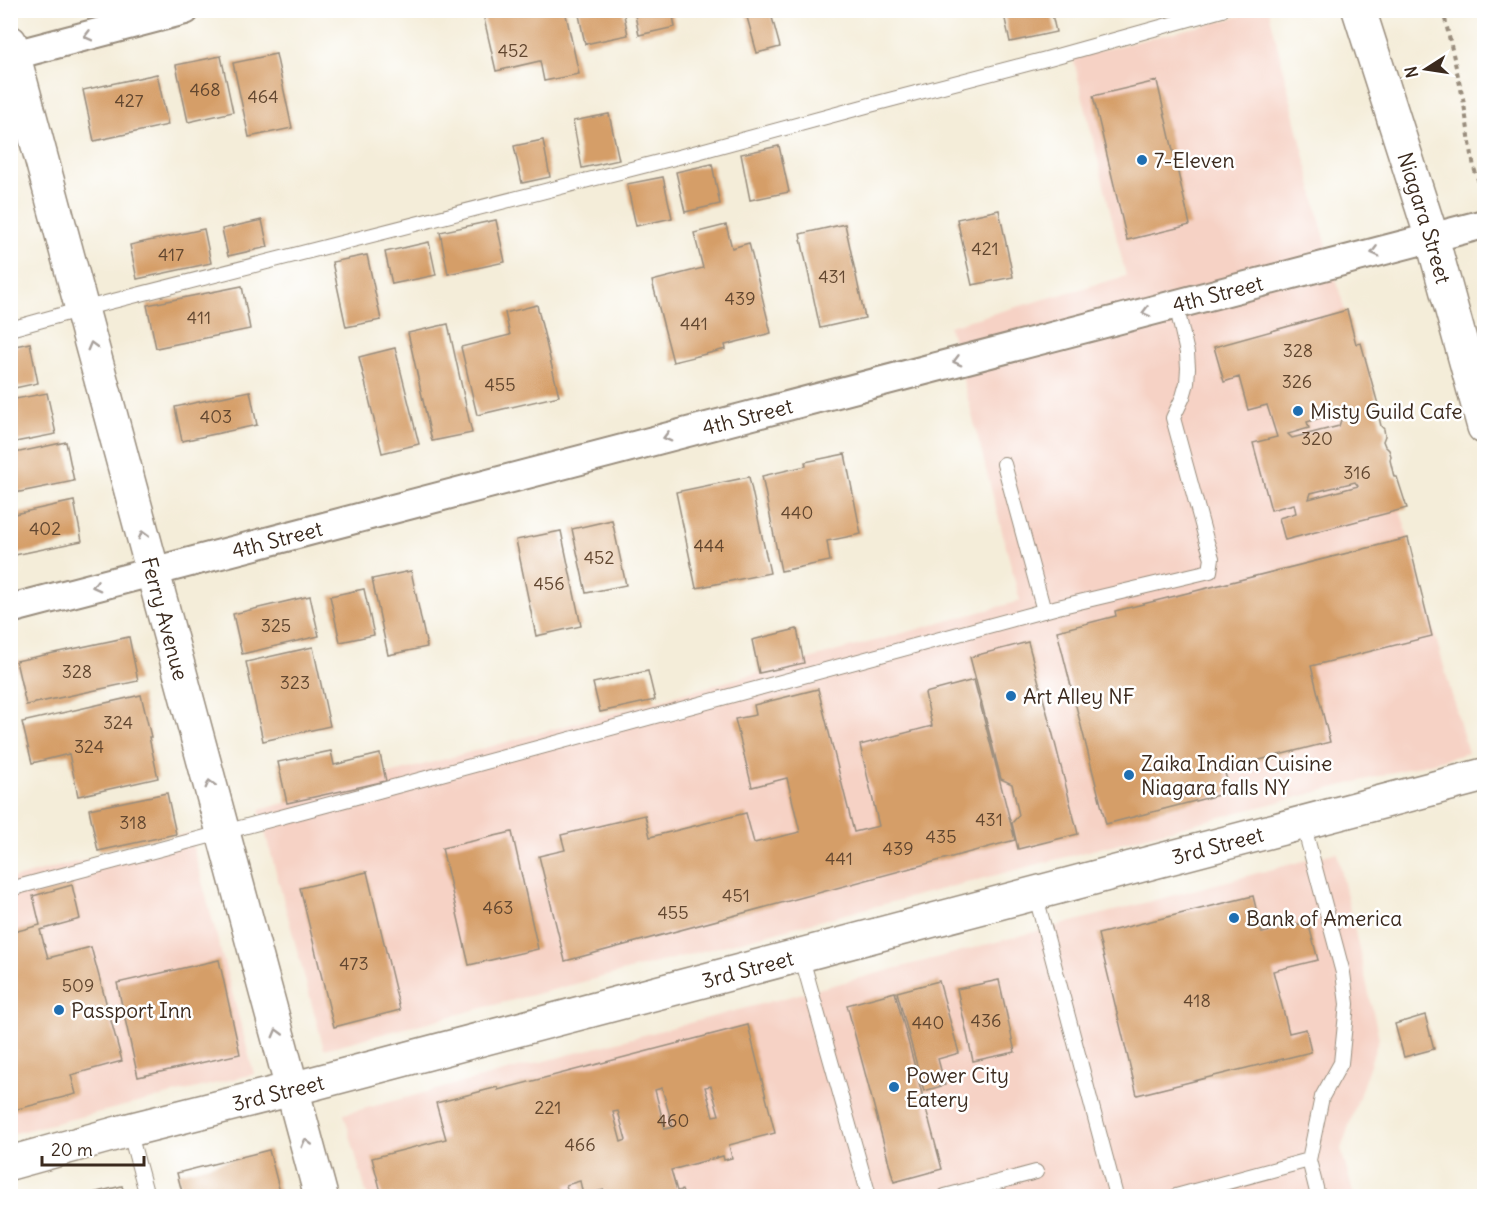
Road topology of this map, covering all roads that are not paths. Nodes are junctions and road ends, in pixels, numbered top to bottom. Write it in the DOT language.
graph roads {
  1 [pos="185,10"];
  2 [pos="1222,10"];
  3 [pos="1359,10"];
  4 [pos="12,51"];
  5 [pos="1485,224"];
  6 [pos="1432,238"];
  7 [pos="1176,304"];
  8 [pos="82,309"];
  9 [pos="10,329"];
  10 [pos="1485,427"];
  11 [pos="1004,464"];
  12 [pos="153,571"];
  13 [pos="10,609"];
  14 [pos="1044,611"];
  15 [pos="1485,775"];
  16 [pos="1303,823"];
  17 [pos="223,833"];
  18 [pos="10,889"];
  19 [pos="1035,893"];
  20 [pos="801,955"];
  21 [pos="292,1089"];
  22 [pos="129,1130"];
  23 [pos="1309,1160"];
  24 [pos="10,1163"];
  25 [pos="1036,1172"];
  26 [pos="147,1197"];
  27 [pos="321,1197"];
  28 [pos="869,1197"];
  29 [pos="945,1197"];
  30 [pos="1116,1197"];
  31 [pos="1176,1197"];
  32 [pos="1318,1197"];
  1 -- 4 [label="street, one-way"];
  2 -- 8 [label="lane"];
  3 -- 6 [label="main road, Niagara Street"];
  4 -- 8 [label="main road, Ferry Avenue"];
  5 -- 6 [label="street, 4th Street"];
  6 -- 7 [label="street, 4th Street, one-way"];
  6 -- 10 [label="main road, Niagara Street"];
  7 -- 12 [label="street, 4th Street, one-way"];
  7 -- 14 [label="lane"];
  8 -- 9 [label="lane"];
  12 -- 8 [label="main road, Ferry Avenue, one-way"];
  11 -- 14 [label="lane"];
  12 -- 13 [label="street, 4th Street, one-way"];
  17 -- 12 [label="main road, Ferry Avenue, one-way"];
  14 -- 17 [label="lane"];
  15 -- 16 [label="main road, 3rd Street"];
  16 -- 19 [label="main road, 3rd Street"];
  16 -- 23 [label="lane"];
  17 -- 18 [label="lane"];
  21 -- 17 [label="main road, Ferry Avenue, one-way"];
  19 -- 20 [label="main road, 3rd Street"];
  19 -- 30 [label="lane"];
  20 -- 21 [label="main road, 3rd Street"];
  20 -- 28 [label="lane"];
  21 -- 22 [label="main road, 3rd Street"];
  27 -- 21 [label="main road, Ferry Avenue, one-way"];
  22 -- 24 [label="main road, 3rd Street"];
  22 -- 26 [label="lane"];
  23 -- 31 [label="lane"];
  23 -- 32 [label="lane"];
  25 -- 29 [label="lane"];
}
